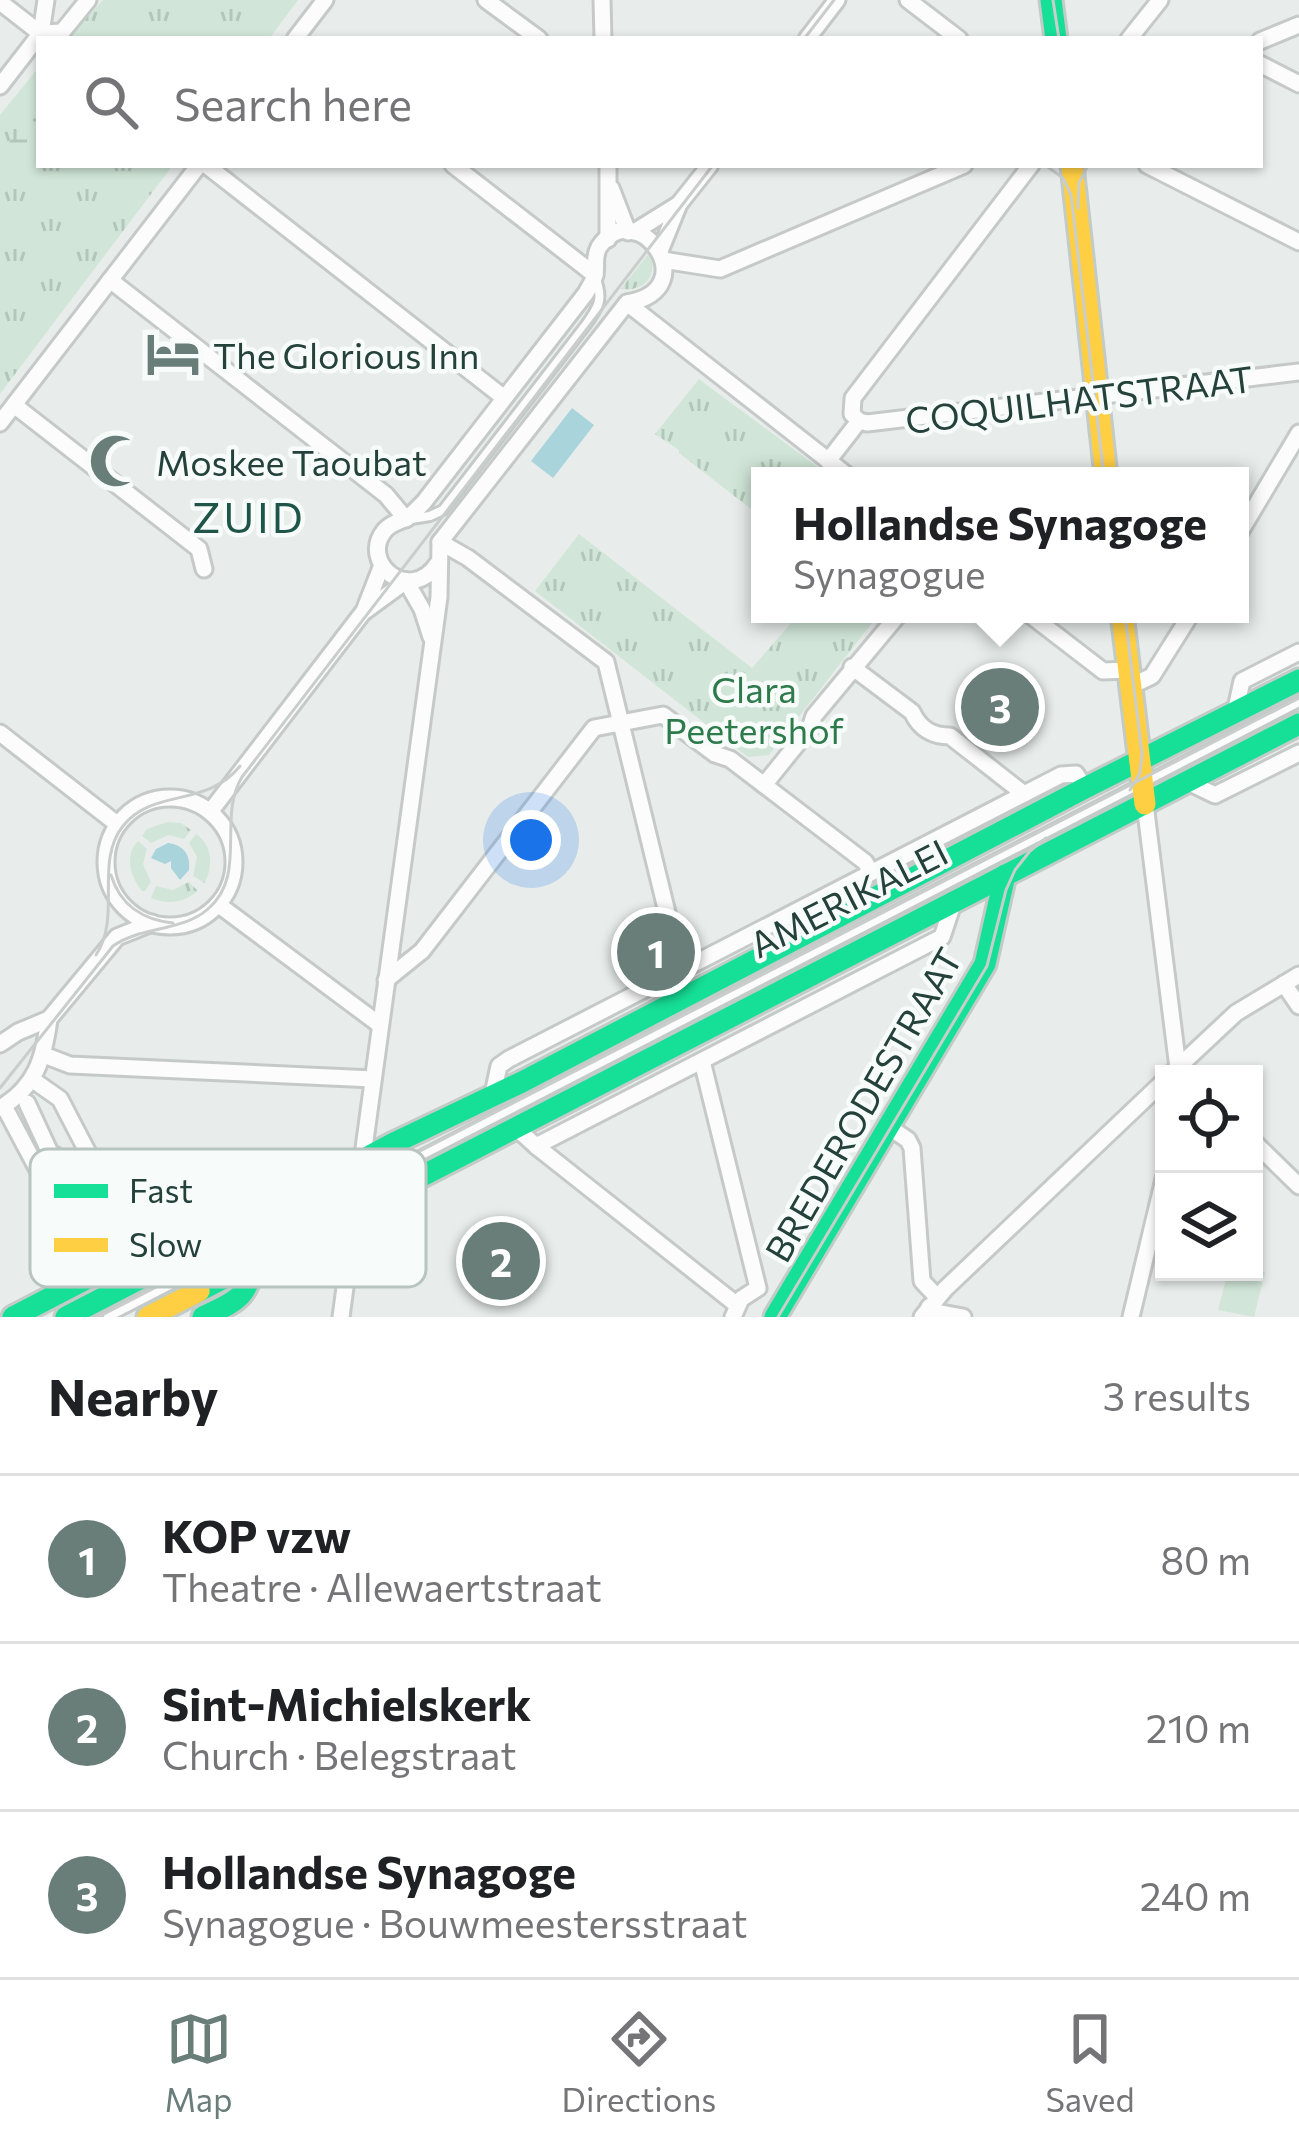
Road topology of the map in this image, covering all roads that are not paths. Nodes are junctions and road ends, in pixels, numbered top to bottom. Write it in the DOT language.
graph roads {
  1 [pos="46,0"];
  2 [pos="88,0"];
  3 [pos="326,0"];
  4 [pos="487,0"];
  5 [pos="602,0"];
  6 [pos="837,0"];
  7 [pos="908,0"];
  8 [pos="1052,0"];
  9 [pos="1160,0"];
  10 [pos="0,2"];
  11 [pos="1299,25"];
  12 [pos="45,36"];
  13 [pos="298,36"];
  14 [pos="534,36"];
  15 [pos="603,36"];
  16 [pos="809,36"];
  17 [pos="955,36"];
  18 [pos="1056,36"];
  19 [pos="1132,36"];
  20 [pos="1263,40"];
  21 [pos="36,46"];
  22 [pos="1263,66"];
  23 [pos="1299,84"];
  24 [pos="0,86"];
  25 [pos="200,168"];
  26 [pos="206,168"];
  27 [pos="457,168"];
  28 [pos="708,168"];
  29 [pos="957,168"];
  30 [pos="1029,168"];
  31 [pos="1073,168"];
  32 [pos="1153,168"];
  33 [pos="608,172"];
  34 [pos="680,204"];
  35 [pos="631,232"];
  36 [pos="608,238"];
  37 [pos="1299,242"];
  38 [pos="662,256"];
  39 [pos="595,275"];
  40 [pos="110,280"];
  41 [pos="627,302"];
  42 [pos="601,304"];
  43 [pos="1299,372"];
  44 [pos="1097,396"];
  45 [pos="503,397"];
  46 [pos="14,405"];
  47 [pos="859,421"];
  48 [pos="0,423"];
  49 [pos="1299,433"];
  50 [pos="829,461"];
  51 [pos="837,467"];
  52 [pos="1105,467"];
  53 [pos="442,509"];
  54 [pos="1249,517"];
  55 [pos="406,519"];
  56 [pos="440,542"];
  57 [pos="438,563"];
  58 [pos="382,565"];
  59 [pos="204,569"];
  60 [pos="406,581"];
  61 [pos="364,611"];
  62 [pos="890,623"];
  63 [pos="1041,623"];
  64 [pos="1123,623"];
  65 [pos="1185,623"];
  66 [pos="432,639"];
  67 [pos="1299,652"];
  68 [pos="853,668"];
  69 [pos="1130,678"];
  70 [pos="1299,680"];
  71 [pos="1299,702"];
  72 [pos="1235,712"];
  73 [pos="622,722"];
  74 [pos="1299,724"];
  75 [pos="0,733"];
  76 [pos="1299,753"];
  77 [pos="1280,763"];
  78 [pos="1299,773"];
  79 [pos="1143,782"];
  80 [pos="1188,782"];
  81 [pos="764,785"];
  82 [pos="1085,788"];
  83 [pos="1024,794"];
  84 [pos="210,812"];
  85 [pos="117,824"];
  86 [pos="1036,837"];
  87 [pos="871,872"];
  88 [pos="1005,875"];
  89 [pos="115,895"];
  90 [pos="959,898"];
  91 [pos="219,904"];
  92 [pos="995,920"];
  93 [pos="152,923"];
  94 [pos="107,946"];
  95 [pos="681,970"];
  96 [pos="1292,979"];
  97 [pos="386,980"];
  98 [pos="1299,1006"];
  99 [pos="50,1019"];
  100 [pos="380,1025"];
  101 [pos="0,1044"];
  102 [pos="48,1056"];
  103 [pos="702,1061"];
  104 [pos="1177,1065"];
  105 [pos="1185,1065"];
  106 [pos="373,1079"];
  107 [pos="37,1083"];
  108 [pos="1155,1090"];
  109 [pos="493,1094"];
  110 [pos="28,1103"];
  111 [pos="5,1110"];
  112 [pos="515,1127"];
  113 [pos="889,1127"];
  114 [pos="536,1146"];
  115 [pos="48,1149"];
  116 [pos="85,1149"];
  117 [pos="363,1149"];
  118 [pos="384,1149"];
  119 [pos="1263,1151"];
  120 [pos="30,1156"];
  121 [pos="426,1161"];
  122 [pos="426,1167"];
  123 [pos="1299,1186"];
  124 [pos="1155,1218"];
  125 [pos="71,1287"];
  126 [pos="124,1287"];
  127 [pos="171,1287"];
  128 [pos="207,1287"];
  129 [pos="250,1287"];
  130 [pos="345,1287"];
  131 [pos="930,1307"];
  132 [pos="735,1311"];
  133 [pos="13,1317"];
  134 [pos="66,1317"];
  135 [pos="108,1317"];
  136 [pos="148,1317"];
  137 [pos="202,1317"];
  138 [pos="341,1317"];
  139 [pos="775,1317"];
  140 [pos="963,1317"];
  141 [pos="1132,1317"];
  1 -- 12 [label="street"];
  2 -- 12 [label="street"];
  3 -- 13 [label="street"];
  4 -- 14 [label="street"];
  5 -- 15 [label="street"];
  6 -- 16 [label="street"];
  7 -- 17 [label="street"];
  8 -- 18 [label="main road"];
  9 -- 19 [label="street"];
  10 -- 12 [label="street"];
  11 -- 20 [label="street"];
  21 -- 24 [label="street"];
  22 -- 23 [label="street"];
  25 -- 40 [label="street"];
  26 -- 45 [label="street"];
  27 -- 39 [label="street"];
  28 -- 34 [label="street"];
  29 -- 38 [label="street"];
  30 -- 47 [label="street"];
  31 -- 44 [label="main road"];
  32 -- 37 [label="street"];
  33 -- 35 [label="street"];
  33 -- 36 [label="street"];
  34 -- 35 [label="street"];
  34 -- 38 [label="street"];
  35 -- 36 [label="street"];
  35 -- 38 [label="street"];
  36 -- 39 [label="street"];
  38 -- 41 [label="street"];
  39 -- 42 [label="lane"];
  39 -- 45 [label="street"];
  40 -- 46 [label="street"];
  40 -- 55 [label="street"];
  41 -- 42 [label="lane"];
  41 -- 50 [label="street"];
  41 -- 56 [label="street"];
  42 -- 53 [label="lane"];
  43 -- 44 [label="street, COQUILHATSTRAAT"];
  44 -- 47 [label="street, COQUILHATSTRAAT"];
  44 -- 52 [label="main road"];
  45 -- 55 [label="street"];
  46 -- 48 [label="street"];
  46 -- 59 [label="street"];
  47 -- 50 [label="street"];
  49 -- 54 [label="street"];
  50 -- 51 [label="street"];
  53 -- 55 [label="lane"];
  53 -- 56 [label="lane"];
  55 -- 58 [label="street"];
  56 -- 57 [label="street"];
  56 -- 73 [label="street"];
  57 -- 60 [label="street"];
  57 -- 66 [label="street"];
  58 -- 60 [label="street"];
  58 -- 61 [label="street"];
  60 -- 61 [label="street"];
  60 -- 66 [label="street"];
  61 -- 84 [label="street"];
  62 -- 68 [label="street"];
  63 -- 69 [label="street"];
  64 -- 69 [label="main road"];
  65 -- 69 [label="street"];
  66 -- 97 [label="street"];
  67 -- 72 [label="street, AMERIKALEI"];
  68 -- 81 [label="street"];
  68 -- 83 [label="street"];
  69 -- 79 [label="main road"];
  70 -- 72 [label="main road, AMERIKALEI"];
  71 -- 79 [label="lane, AMERIKALEI"];
  72 -- 79 [label="main road, AMERIKALEI"];
  73 -- 81 [label="street"];
  73 -- 95 [label="street"];
  73 -- 97 [label="street"];
  74 -- 80 [label="main road, AMERIKALEI"];
  75 -- 85 [label="street"];
  76 -- 77 [label="street, AMERIKALEI"];
  77 -- 78 [label="street"];
  77 -- 80 [label="street, AMERIKALEI"];
  79 -- 80 [label="main road, AMERIKALEI"];
  79 -- 82 [label="main road, AMERIKALEI"];
  79 -- 86 [label="lane, AMERIKALEI"];
  79 -- 88 [label="main road, AMERIKALEI"];
  79 -- 104 [label="street"];
  81 -- 87 [label="street"];
  82 -- 83 [label="street, AMERIKALEI"];
  82 -- 109 [label="main road, AMERIKALEI"];
  83 -- 87 [label="street, AMERIKALEI"];
  84 -- 85 [label="street"];
  84 -- 91 [label="street"];
  85 -- 89 [label="street"];
  86 -- 88 [label="lane, BREDERODESTRAAT"];
  86 -- 121 [label="lane, AMERIKALEI"];
  87 -- 95 [label="street, AMERIKALEI"];
  88 -- 90 [label="main road, AMERIKALEI"];
  88 -- 92 [label="main road, BREDERODESTRAAT"];
  89 -- 93 [label="street"];
  89 -- 94 [label="street"];
  90 -- 92 [label="main road, BREDERODESTRAAT"];
  90 -- 103 [label="street, AMERIKALEI"];
  90 -- 112 [label="main road, AMERIKALEI"];
  91 -- 93 [label="street"];
  91 -- 100 [label="street"];
  92 -- 113 [label="main road, BREDERODESTRAAT"];
  93 -- 94 [label="street"];
  94 -- 99 [label="street"];
  95 -- 109 [label="street, AMERIKALEI"];
  96 -- 98 [label="street"];
  96 -- 105 [label="street"];
  97 -- 100 [label="street"];
  99 -- 101 [label="street"];
  99 -- 102 [label="street"];
  100 -- 106 [label="street"];
  102 -- 106 [label="street"];
  102 -- 107 [label="street"];
  103 -- 114 [label="street, AMERIKALEI"];
  103 -- 132 [label="street"];
  106 -- 117 [label="street"];
  107 -- 110 [label="street"];
  107 -- 111 [label="street"];
  107 -- 116 [label="street"];
  108 -- 131 [label="street"];
  109 -- 118 [label="main road, AMERIKALEI"];
  110 -- 111 [label="street"];
  110 -- 115 [label="street"];
  111 -- 120 [label="street"];
  112 -- 114 [label="street"];
  112 -- 122 [label="main road, AMERIKALEI"];
  113 -- 131 [label="street"];
  113 -- 139 [label="main road, BREDERODESTRAAT"];
  114 -- 132 [label="street"];
  119 -- 123 [label="street"];
  124 -- 141 [label="street"];
  125 -- 133 [label="main road, AMERIKALEI"];
  126 -- 134 [label="main road, AMERIKALEI"];
  127 -- 135 [label="lane, AMERIKALEI"];
  128 -- 136 [label="main road, AMERIKALEI"];
  129 -- 137 [label="main road, AMERIKALEI"];
  130 -- 138 [label="street"];
  131 -- 140 [label="street"];
}
